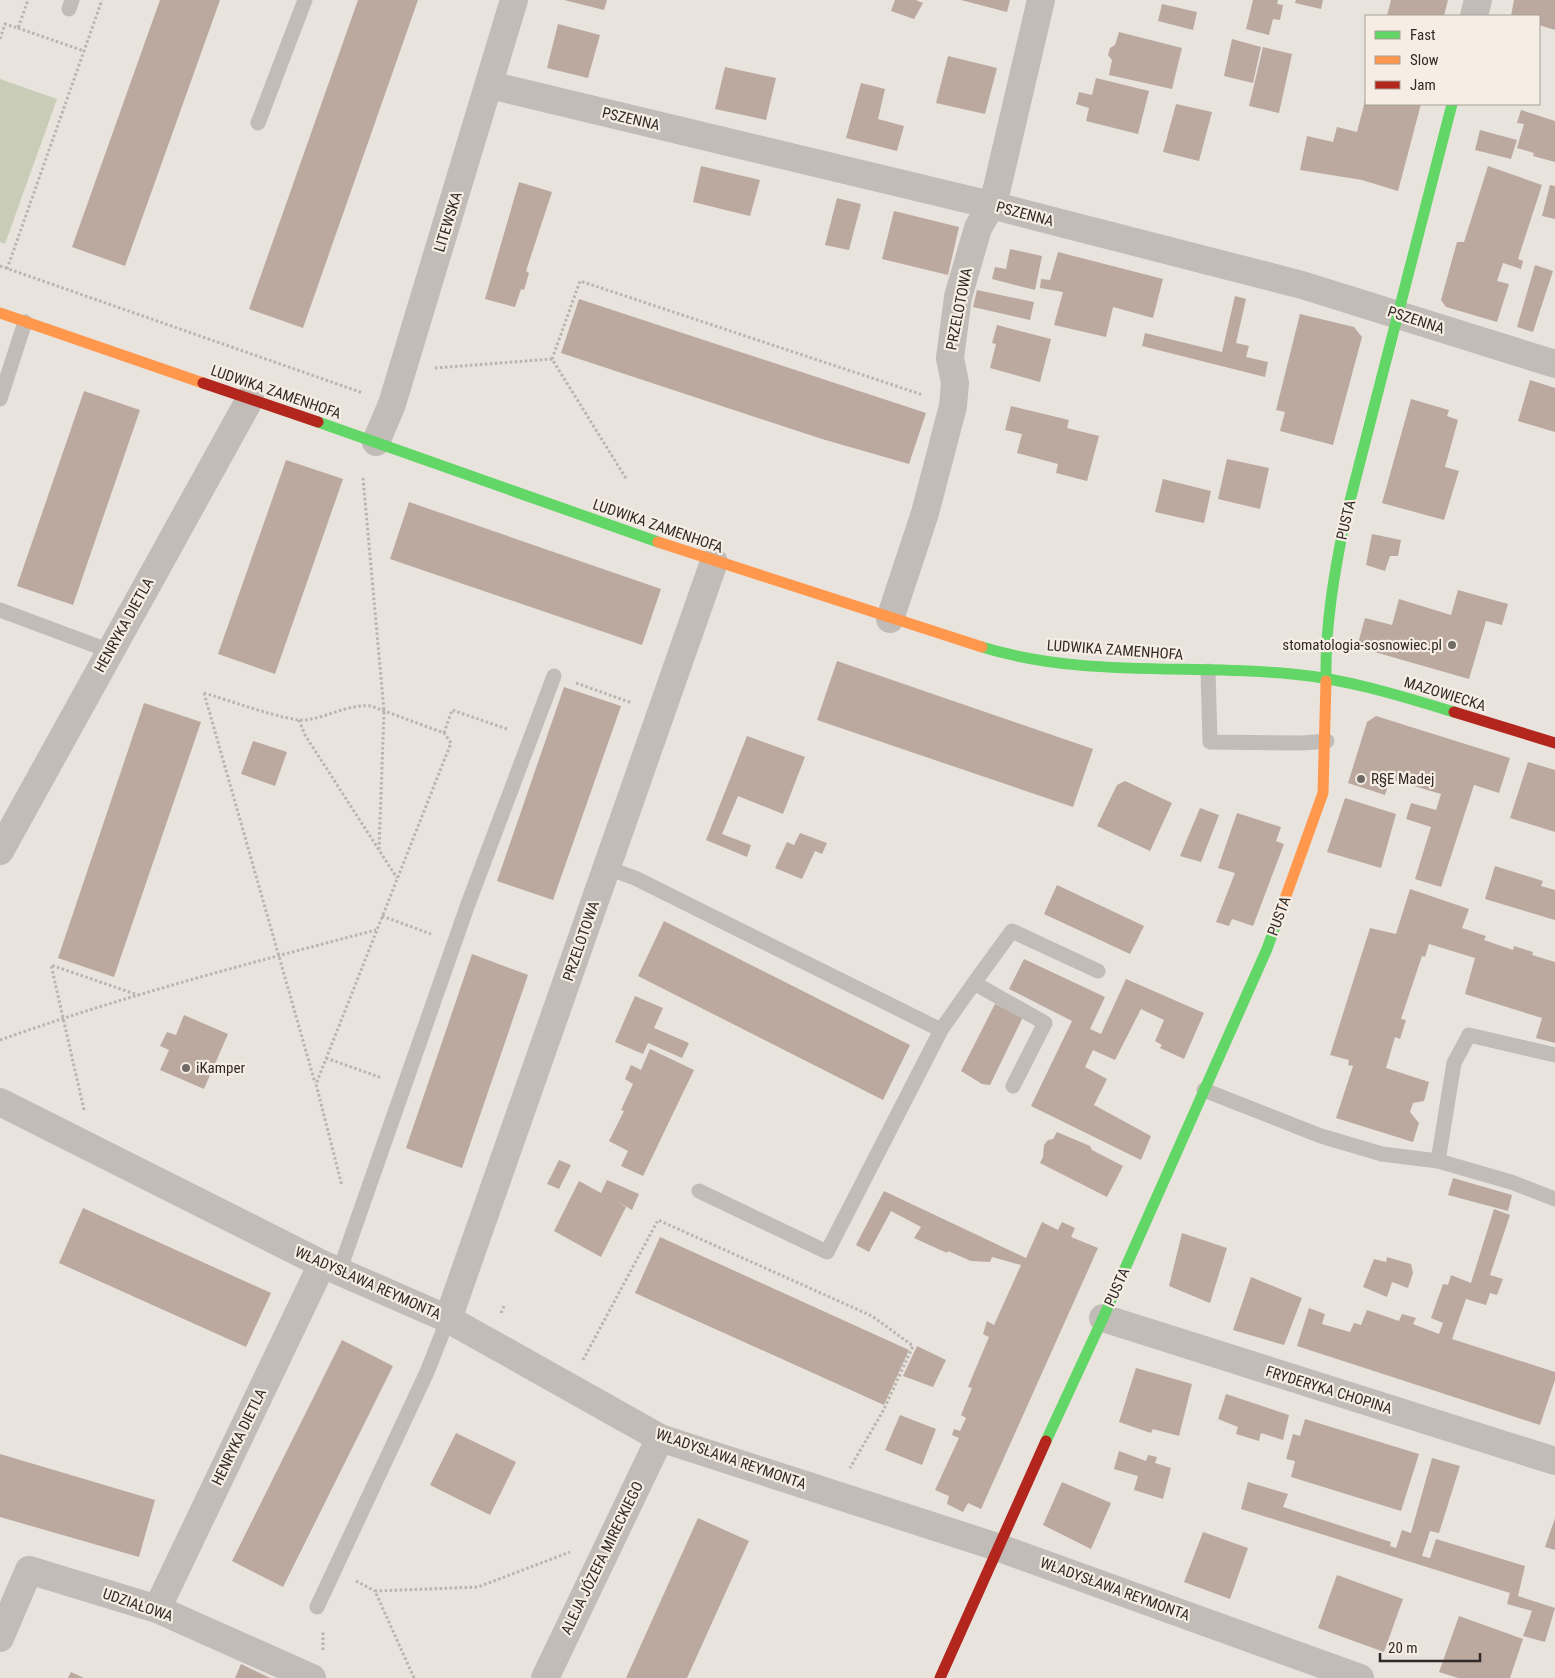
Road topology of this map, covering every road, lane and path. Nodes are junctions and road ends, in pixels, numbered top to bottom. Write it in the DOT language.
graph roads {
  1 [pos="28,0"];
  2 [pos="102,0"];
  3 [pos="305,0"];
  4 [pos="514,0"];
  5 [pos="1041,0"];
  6 [pos="1478,0"];
  7 [pos="1474,15"];
  8 [pos="18,28"];
  9 [pos="0,39"];
  10 [pos="84,51"];
  11 [pos="490,85"];
  12 [pos="1452,105"];
  13 [pos="258,123"];
  14 [pos="991,204"];
  15 [pos="0,266"];
  16 [pos="7,269"];
  17 [pos="0,313"];
  18 [pos="1398,314"];
  19 [pos="25,322"];
  20 [pos="552,359"];
  21 [pos="1555,364"];
  22 [pos="429,368"];
  23 [pos="926,396"];
  24 [pos="0,399"];
  25 [pos="250,399"];
  26 [pos="392,404"];
  27 [pos="376,442"];
  28 [pos="363,478"];
  29 [pos="627,480"];
  30 [pos="714,562"];
  31 [pos="0,610"];
  32 [pos="890,619"];
  33 [pos="110,651"];
  34 [pos="1208,671"];
  35 [pos="554,676"];
  36 [pos="1324,680"];
  37 [pos="635,704"];
  38 [pos="384,711"];
  39 [pos="299,719"];
  40 [pos="444,733"];
  41 [pos="531,737"];
  42 [pos="1327,740"];
  43 [pos="1555,743"];
  44 [pos="379,850"];
  45 [pos="0,851"];
  46 [pos="606,868"];
  47 [pos="397,878"];
  48 [pos="382,916"];
  49 [pos="376,930"];
  50 [pos="455,943"];
  51 [pos="279,955"];
  52 [pos="1098,971"];
  53 [pos="974,983"];
  54 [pos="140,996"];
  55 [pos="64,1017"];
  56 [pos="941,1030"];
  57 [pos="0,1040"];
  58 [pos="1555,1055"];
  59 [pos="326,1058"];
  60 [pos="316,1084"];
  61 [pos="1013,1086"];
  62 [pos="405,1087"];
  63 [pos="1204,1090"];
  64 [pos="0,1102"];
  65 [pos="92,1148"];
  66 [pos="1438,1161"];
  67 [pos="699,1191"];
  68 [pos="1555,1199"];
  69 [pos="354,1233"];
  70 [pos="330,1268"];
  71 [pos="1103,1318"];
  72 [pos="448,1319"];
  73 [pos="569,1386"];
  74 [pos="660,1438"];
  75 [pos="1555,1460"];
  76 [pos="846,1475"];
  77 [pos="613,1536"];
  78 [pos="997,1546"];
  79 [pos="317,1607"];
  80 [pos="157,1609"];
  81 [pos="0,1638"];
  82 [pos="312,1678"];
  83 [pos="414,1678"];
  84 [pos="545,1678"];
  85 [pos="940,1678"];
  86 [pos="1360,1678"];
  1 -- 8 [label="path"];
  2 -- 10 [label="path"];
  3 -- 13 [label="lane"];
  4 -- 11 [label="street, LITEWSKA"];
  5 -- 14 [label="street, PRZELOTOWA"];
  6 -- 7 [label="street"];
  8 -- 9 [label="path"];
  8 -- 10 [label="path"];
  10 -- 16 [label="path"];
  11 -- 14 [label="street, PSZENNA"];
  11 -- 26 [label="street, LITEWSKA"];
  12 -- 18 [label="street, PUSTA"];
  14 -- 18 [label="street, PSZENNA"];
  14 -- 32 [label="street, PRZELOTOWA"];
  15 -- 16 [label="path"];
  16 -- 26 [label="path"];
  17 -- 19 [label="street, LUDWIKA ZAMENHOFA"];
  18 -- 21 [label="street, PSZENNA"];
  18 -- 36 [label="street, PUSTA"];
  19 -- 24 [label="lane"];
  19 -- 25 [label="street, LUDWIKA ZAMENHOFA"];
  20 -- 22 [label="path"];
  20 -- 23 [label="path"];
  20 -- 29 [label="path"];
  25 -- 27 [label="street, LUDWIKA ZAMENHOFA"];
  25 -- 33 [label="street, HENRYKA DIETLA"];
  26 -- 27 [label="street, LITEWSKA"];
  27 -- 30 [label="street, LUDWIKA ZAMENHOFA"];
  28 -- 38 [label="path"];
  30 -- 32 [label="street, LUDWIKA ZAMENHOFA"];
  30 -- 46 [label="street, PRZELOTOWA"];
  31 -- 33 [label="lane"];
  32 -- 34 [label="street, LUDWIKA ZAMENHOFA"];
  33 -- 45 [label="street, HENRYKA DIETLA"];
  34 -- 36 [label="street, LUDWIKA ZAMENHOFA"];
  34 -- 42 [label="lane"];
  35 -- 37 [label="path"];
  35 -- 41 [label="lane"];
  36 -- 42 [label="street, PUSTA"];
  36 -- 43 [label="street, MAZOWIECKA"];
  38 -- 39 [label="path"];
  38 -- 40 [label="path"];
  38 -- 44 [label="path"];
  39 -- 44 [label="path"];
  39 -- 51 [label="path"];
  40 -- 41 [label="path"];
  40 -- 47 [label="path"];
  41 -- 50 [label="lane"];
  42 -- 63 [label="street, PUSTA"];
  44 -- 47 [label="path"];
  46 -- 56 [label="lane"];
  46 -- 72 [label="street, PRZELOTOWA"];
  47 -- 48 [label="path"];
  48 -- 49 [label="path"];
  48 -- 50 [label="path"];
  49 -- 51 [label="path"];
  49 -- 59 [label="path"];
  50 -- 62 [label="lane"];
  51 -- 54 [label="path"];
  51 -- 60 [label="path"];
  52 -- 53 [label="lane"];
  53 -- 56 [label="lane"];
  53 -- 61 [label="lane"];
  54 -- 55 [label="path"];
  54 -- 55 [label="path"];
  55 -- 57 [label="path"];
  55 -- 65 [label="path"];
  56 -- 67 [label="lane"];
  58 -- 66 [label="lane"];
  59 -- 60 [label="path"];
  59 -- 62 [label="path"];
  60 -- 69 [label="path"];
  62 -- 69 [label="lane"];
  63 -- 66 [label="lane"];
  63 -- 71 [label="street, PUSTA"];
  64 -- 65 [label="street, WŁADYSŁAWA REYMONTA"];
  65 -- 70 [label="street, WŁADYSŁAWA REYMONTA"];
  66 -- 68 [label="lane"];
  69 -- 70 [label="lane"];
  70 -- 72 [label="street, WŁADYSŁAWA REYMONTA"];
  70 -- 80 [label="street, HENRYKA DIETLA"];
  71 -- 75 [label="street, FRYDERYKA CHOPINA"];
  71 -- 78 [label="street, PUSTA"];
  72 -- 73 [label="street, WŁADYSŁAWA REYMONTA"];
  72 -- 79 [label="lane"];
  73 -- 74 [label="street, WŁADYSŁAWA REYMONTA"];
  73 -- 76 [label="path"];
  74 -- 77 [label="street, ALEJA JÓZEFA MIRECKIEGO"];
  74 -- 78 [label="street, WŁADYSŁAWA REYMONTA"];
  77 -- 83 [label="path"];
  77 -- 84 [label="street, ALEJA JÓZEFA MIRECKIEGO"];
  78 -- 85 [label="street, PUSTA"];
  78 -- 86 [label="street, WŁADYSŁAWA REYMONTA"];
  80 -- 81 [label="street, UDZIAŁOWA"];
  80 -- 82 [label="street, UDZIAŁOWA"];
}
